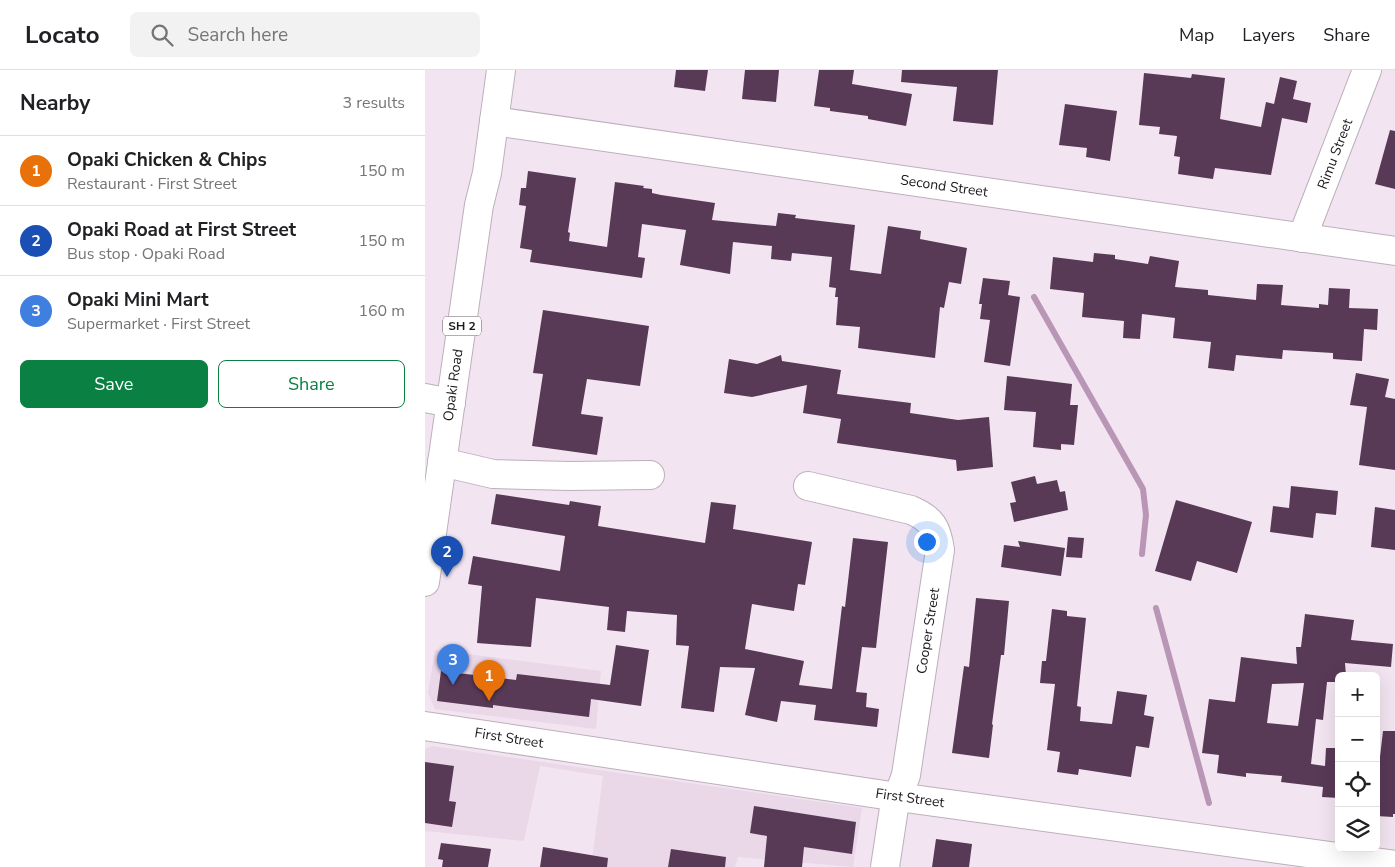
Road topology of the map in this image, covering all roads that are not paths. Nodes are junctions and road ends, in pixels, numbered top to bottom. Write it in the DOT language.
graph roads {
  1 [pos="501,70"];
  2 [pos="1367,70"];
  3 [pos="494,121"];
  4 [pos="1302,238"];
  5 [pos="1395,251"];
  6 [pos="438,401"];
  7 [pos="442,462"];
  8 [pos="650,475"];
  9 [pos="808,486"];
  10 [pos="425,582"];
  11 [pos="425,726"];
  12 [pos="898,797"];
  13 [pos="1395,865"];
  14 [pos="885,867"];
  1 -- 3 [label="main road, Opaki Road / SH 2"];
  2 -- 4 [label="main road, Rimu Street"];
  3 -- 4 [label="main road, Second Street"];
  3 -- 6 [label="main road, Opaki Road / SH 2"];
  4 -- 5 [label="main road, Second Street"];
  6 -- 7 [label="main road, Opaki Road / SH 2"];
  7 -- 8 [label="main road"];
  7 -- 10 [label="main road, Opaki Road / SH 2"];
  9 -- 12 [label="main road, Cooper Street"];
  11 -- 12 [label="main road, First Street"];
  12 -- 13 [label="main road, First Street"];
  12 -- 14 [label="main road, Cooper Street"];
}
